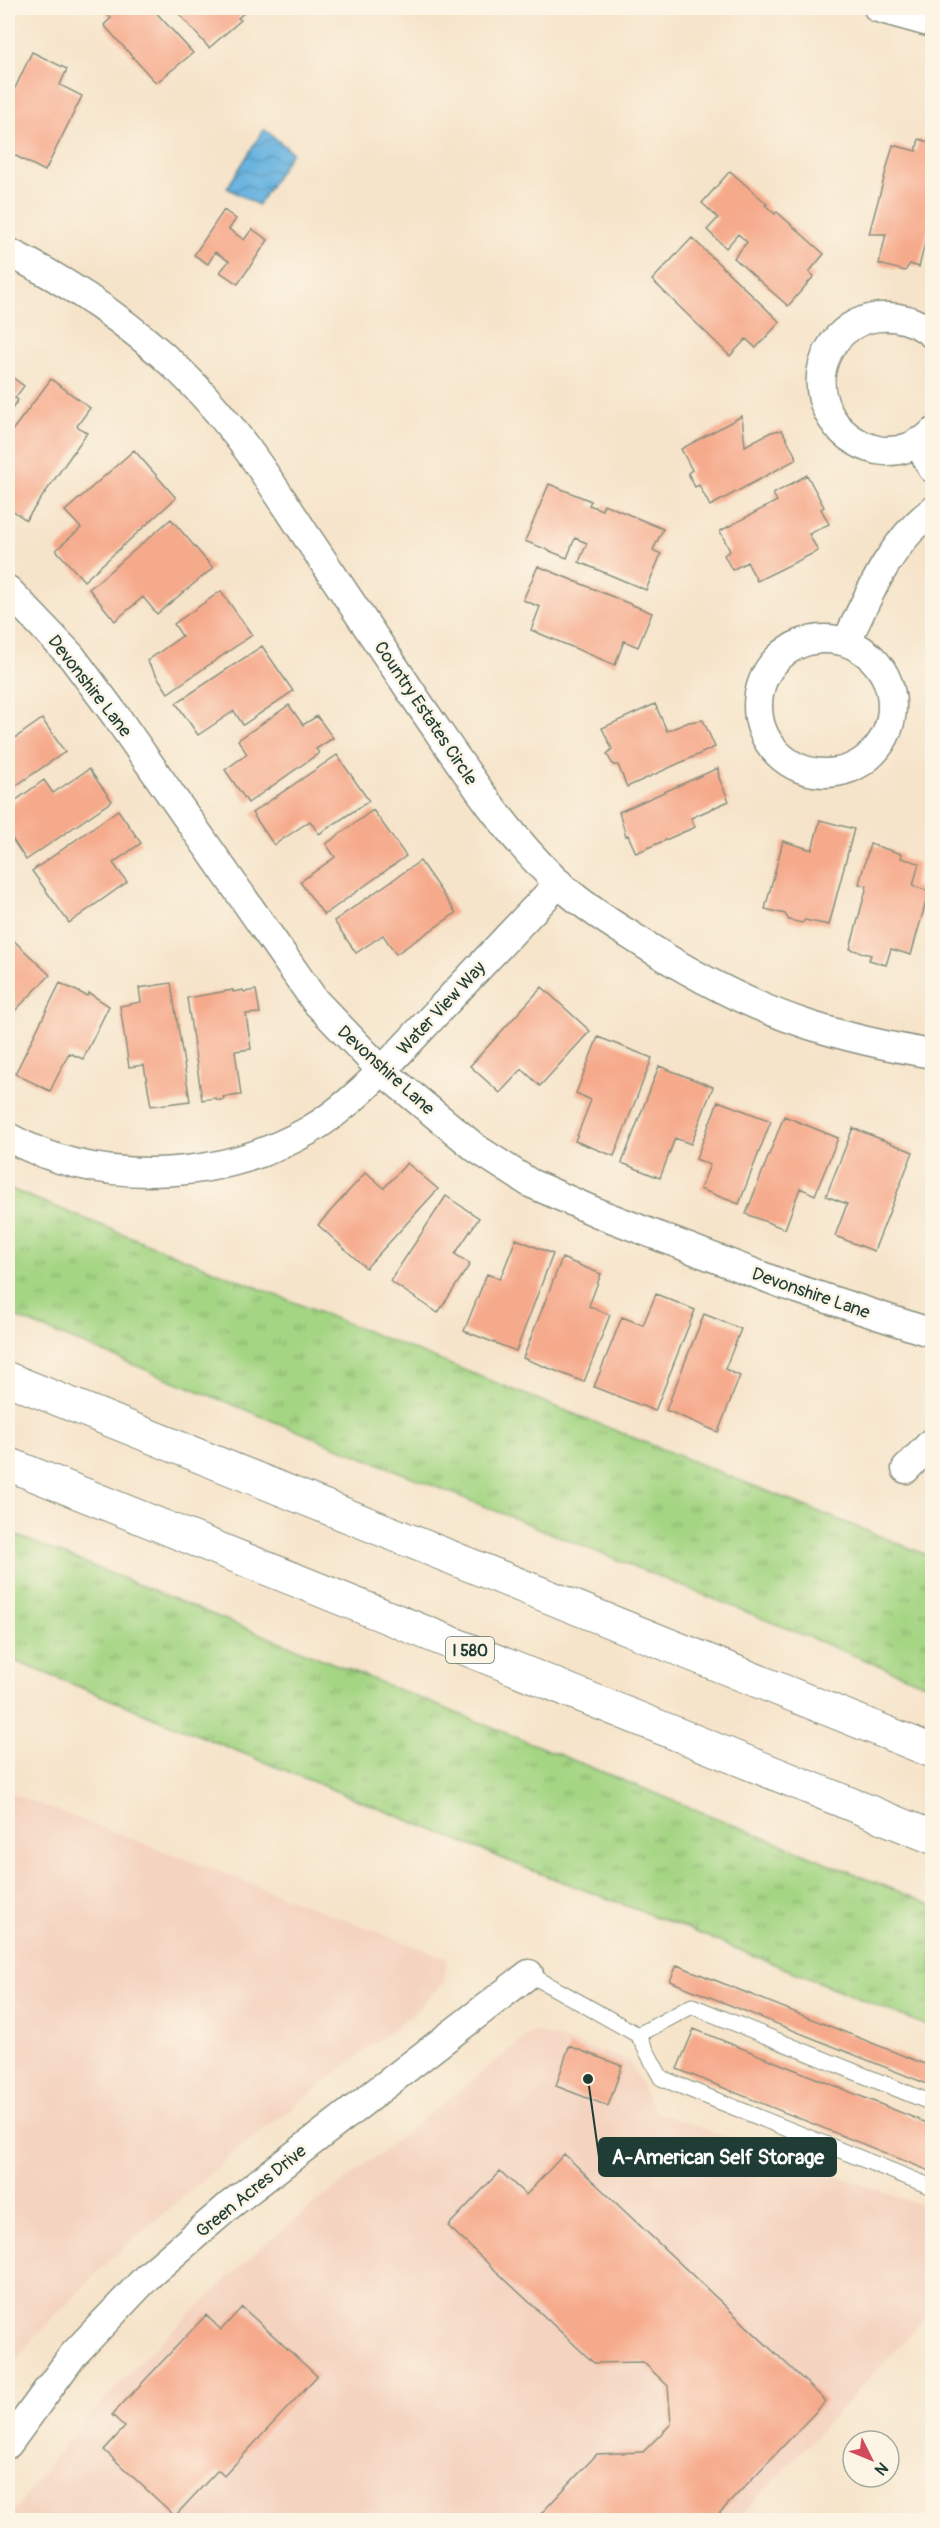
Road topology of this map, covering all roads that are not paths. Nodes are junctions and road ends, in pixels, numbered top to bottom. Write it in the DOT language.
graph roads {
  1 [pos="878,8"];
  2 [pos="933,23"];
  3 [pos="8,252"];
  4 [pos="933,334"];
  5 [pos="925,437"];
  6 [pos="933,468"];
  7 [pos="933,511"];
  8 [pos="8,590"];
  9 [pos="847,641"];
  10 [pos="559,883"];
  11 [pos="933,1054"];
  12 [pos="382,1071"];
  13 [pos="8,1137"];
  14 [pos="933,1333"];
  15 [pos="8,1379"];
  16 [pos="933,1442"];
  17 [pos="8,1464"];
  18 [pos="906,1469"];
  19 [pos="933,1751"];
  20 [pos="933,1837"];
  21 [pos="529,1974"];
  22 [pos="638,2035"];
  23 [pos="933,2103"];
  24 [pos="933,2187"];
  25 [pos="8,2444"];
  1 -- 2 [label="street"];
  3 -- 10 [label="street, Country Estates Circle"];
  4 -- 5 [label="street"];
  5 -- 6 [label="street"];
  7 -- 9 [label="street"];
  8 -- 12 [label="street, Devonshire Lane"];
  9 -- 9 [label="street"];
  10 -- 11 [label="street, Country Estates Circle"];
  10 -- 12 [label="street, Water View Way"];
  12 -- 13 [label="street, Water View Way"];
  12 -- 14 [label="street, Devonshire Lane"];
  15 -- 19 [label="highway"];
  16 -- 18 [label="street"];
  17 -- 20 [label="highway, I 580"];
  21 -- 22 [label="lane"];
  21 -- 25 [label="street, Green Acres Drive"];
  22 -- 23 [label="lane"];
  22 -- 24 [label="lane"];
}
